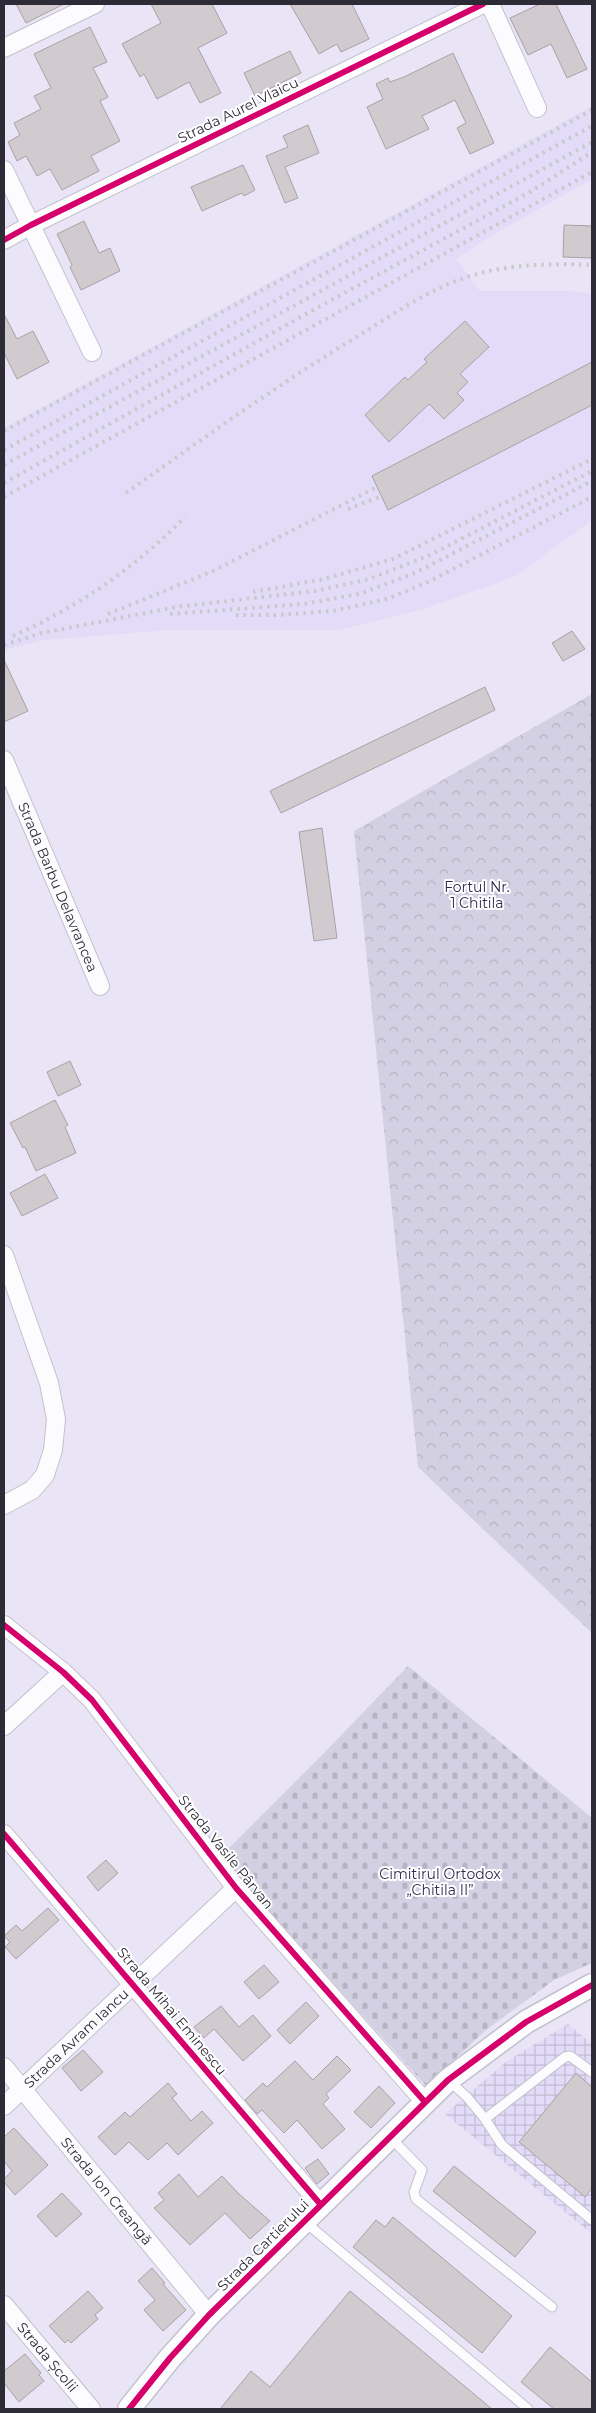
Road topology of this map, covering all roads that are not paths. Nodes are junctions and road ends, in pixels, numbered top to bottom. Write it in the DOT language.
graph roads {
  1 [pos="96,4"];
  2 [pos="484,4"];
  3 [pos="490,4"];
  4 [pos="4,48"];
  5 [pos="537,108"];
  6 [pos="4,170"];
  7 [pos="31,225"];
  8 [pos="4,240"];
  9 [pos="92,352"];
  10 [pos="4,760"];
  11 [pos="100,986"];
  12 [pos="4,1255"];
  13 [pos="7,1503"];
  14 [pos="4,1625"];
  15 [pos="63,1672"];
  16 [pos="4,1726"];
  17 [pos="4,1834"];
  18 [pos="236,1888"];
  19 [pos="133,1985"];
  20 [pos="592,1985"];
  21 [pos="4,2067"];
  22 [pos="592,2072"];
  23 [pos="448,2080"];
  24 [pos="22,2089"];
  25 [pos="425,2102"];
  26 [pos="4,2106"];
  27 [pos="485,2119"];
  28 [pos="390,2137"];
  29 [pos="321,2206"];
  30 [pos="592,2220"];
  31 [pos="305,2221"];
  32 [pos="4,2305"];
  33 [pos="552,2307"];
  34 [pos="209,2315"];
  35 [pos="91,2409"];
  36 [pos="129,2409"];
  37 [pos="528,2409"];
  1 -- 4 [label="street"];
  2 -- 7 [label="street, Strada Aurel Vlaicu"];
  3 -- 5 [label="street"];
  6 -- 7 [label="street"];
  7 -- 8 [label="street, Strada Aurel Vlaicu"];
  7 -- 9 [label="street"];
  10 -- 11 [label="street, Strada Barbu Delavrancea"];
  12 -- 13 [label="street"];
  14 -- 15 [label="street, Strada Vasile Pârvan"];
  15 -- 16 [label="street"];
  15 -- 18 [label="street, Strada Vasile Pârvan"];
  17 -- 19 [label="street, Strada Mihai Eminescu"];
  18 -- 19 [label="street, Strada Avram Iancu"];
  18 -- 25 [label="street, Strada Vasile Pârvan"];
  19 -- 24 [label="street, Strada Avram Iancu"];
  19 -- 29 [label="street, Strada Mihai Eminescu"];
  20 -- 23 [label="street, Strada Cartierului"];
  21 -- 24 [label="street, Strada Ion Creangă"];
  22 -- 27 [label="lane"];
  23 -- 25 [label="street, Strada Cartierului"];
  23 -- 27 [label="lane"];
  24 -- 26 [label="street, Strada Avram Iancu"];
  24 -- 34 [label="street, Strada Ion Creangă"];
  25 -- 28 [label="street, Strada Cartierului"];
  27 -- 30 [label="lane"];
  28 -- 29 [label="street, Strada Cartierului"];
  28 -- 33 [label="lane"];
  29 -- 31 [label="street, Strada Cartierului"];
  31 -- 34 [label="street, Strada Cartierului"];
  31 -- 37 [label="lane"];
  32 -- 35 [label="street, Strada Școlii"];
  34 -- 36 [label="street, Strada Cartierului"];
}
